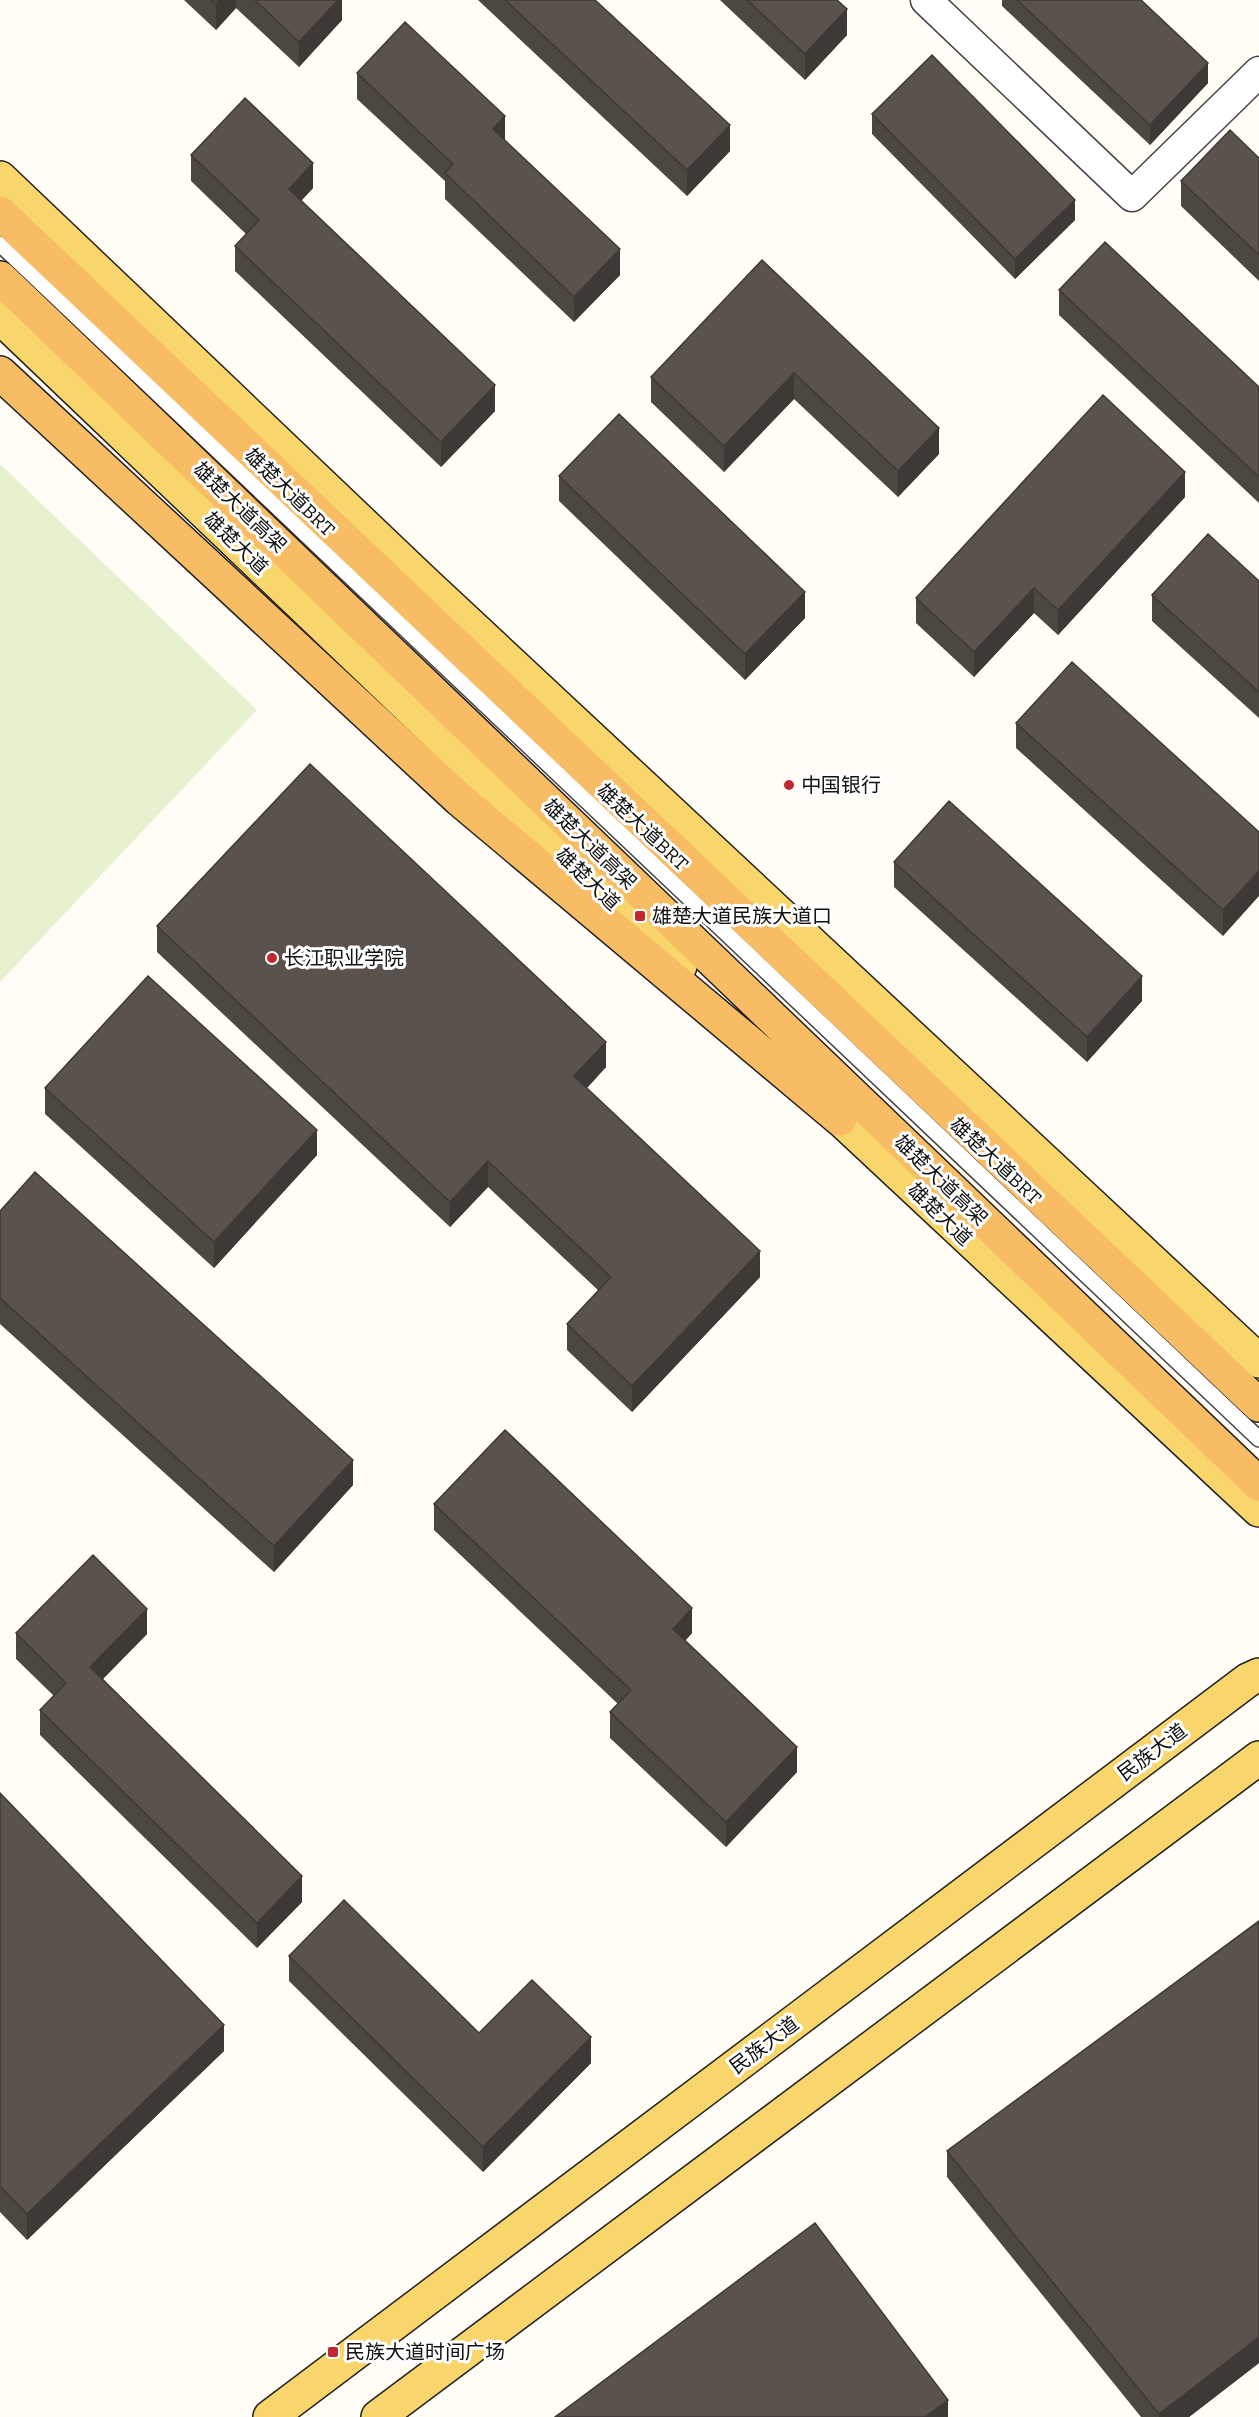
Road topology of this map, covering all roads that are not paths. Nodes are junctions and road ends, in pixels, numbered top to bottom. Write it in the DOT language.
graph roads {
  1 [pos="926,0"];
  2 [pos="1259,72"];
  3 [pos="0,178"];
  4 [pos="0,213"];
  5 [pos="0,244"];
  6 [pos="0,278"];
  7 [pos="0,317"];
  8 [pos="0,373"];
  9 [pos="840,1119"];
  10 [pos="1259,1361"];
  11 [pos="1259,1405"];
  12 [pos="1259,1439"];
  13 [pos="1259,1484"];
  14 [pos="1259,1510"];
  15 [pos="1259,1675"];
  16 [pos="1259,1758"];
  17 [pos="270,2417"];
  18 [pos="378,2417"];
  1 -- 2 [label="street"];
  3 -- 10 [label="main road"];
  4 -- 11 [label="highway"];
  5 -- 12 [label="lane, 雄楚大道BRT"];
  6 -- 13 [label="highway, 雄楚大道高架"];
  7 -- 9 [label="main road, 雄楚大道"];
  8 -- 9 [label="highway"];
  9 -- 14 [label="main road, 雄楚大道"];
  15 -- 17 [label="main road, 民族大道"];
  16 -- 18 [label="main road"];
}
